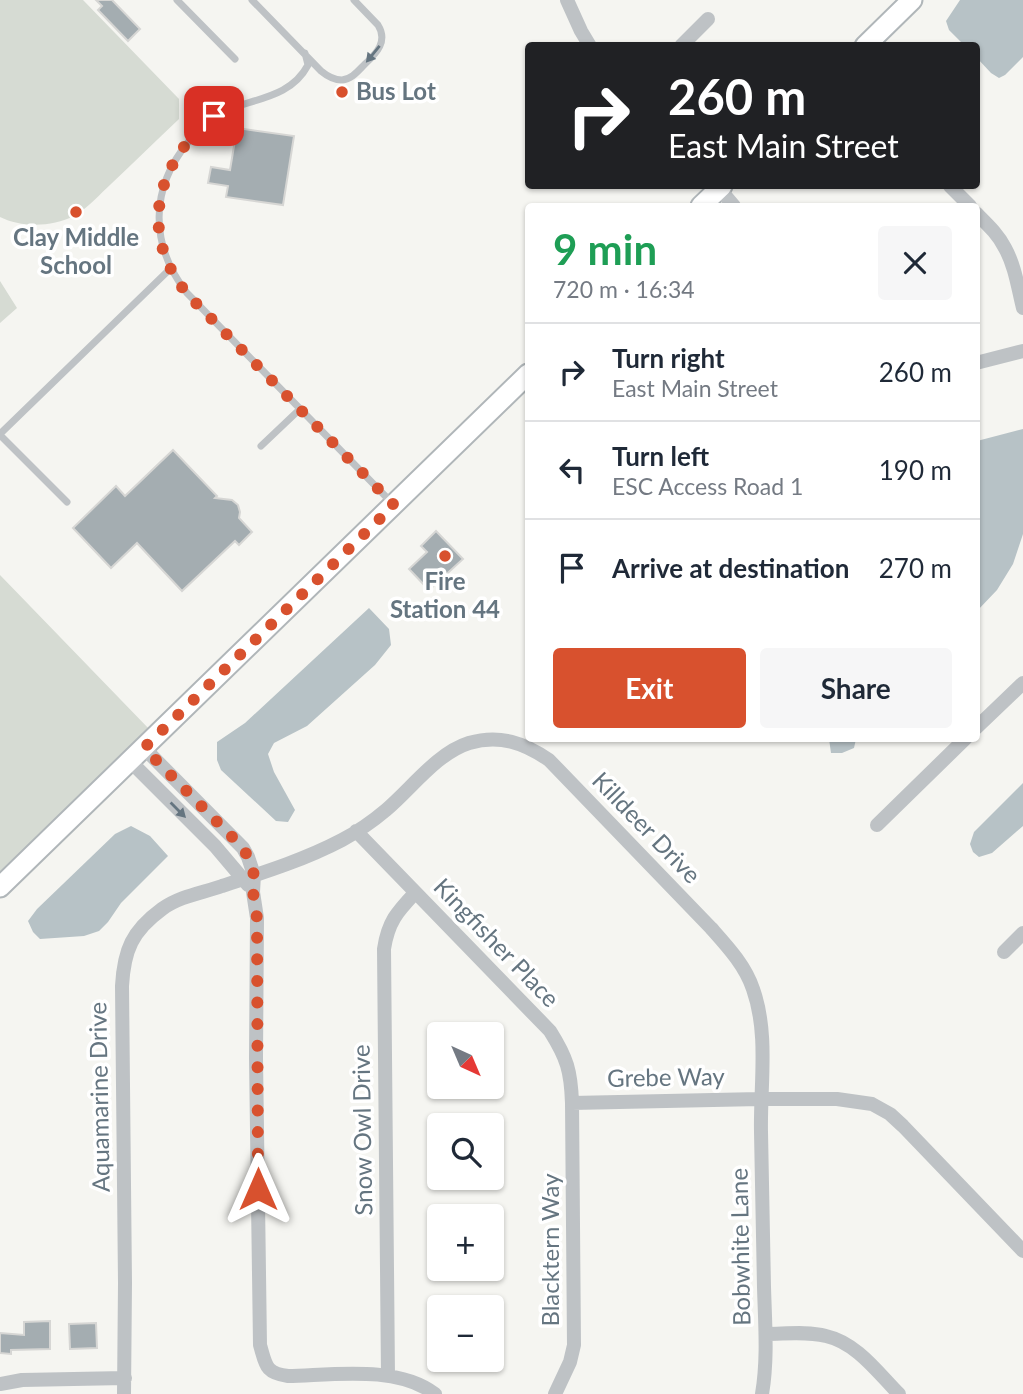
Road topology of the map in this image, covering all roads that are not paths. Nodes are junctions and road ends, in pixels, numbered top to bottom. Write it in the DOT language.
graph roads {
  1 [pos="177,0"];
  2 [pos="252,0"];
  3 [pos="354,0"];
  4 [pos="567,0"];
  5 [pos="912,0"];
  6 [pos="708,19"];
  7 [pos="587,42"];
  8 [pos="685,42"];
  9 [pos="870,42"];
  10 [pos="305,54"];
  11 [pos="235,59"];
  12 [pos="306,70"];
  13 [pos="321,71"];
  14 [pos="718,189"];
  15 [pos="953,189"];
  16 [pos="704,203"];
  17 [pos="967,203"];
  18 [pos="980,217"];
  19 [pos="170,269"];
  20 [pos="1023,308"];
  21 [pos="1023,351"];
  22 [pos="980,362"];
  23 [pos="525,377"];
  24 [pos="300,409"];
  25 [pos="0,434"];
  26 [pos="261,446"];
  27 [pos="66,502"];
  28 [pos="394,505"];
  29 [pos="1023,683"];
  30 [pos="980,724"];
  31 [pos="962,742"];
  32 [pos="137,755"];
  33 [pos="877,825"];
  34 [pos="356,831"];
  35 [pos="249,877"];
  36 [pos="0,887"];
  37 [pos="415,893"];
  38 [pos="1023,933"];
  39 [pos="1004,951"];
  40 [pos="760,1099"];
  41 [pos="572,1103"];
  42 [pos="1023,1251"];
  43 [pos="765,1334"];
  44 [pos="388,1376"];
  45 [pos="125,1378"];
  46 [pos="0,1384"];
  47 [pos="124,1394"];
  48 [pos="435,1394"];
  49 [pos="555,1394"];
  50 [pos="762,1394"];
  51 [pos="899,1394"];
  1 -- 11 [label="lane"];
  2 -- 10 [label="lane"];
  3 -- 13 [label="lane, one-way"];
  4 -- 7 [label="street"];
  5 -- 9 [label="main road"];
  6 -- 8 [label="street"];
  10 -- 12 [label="lane"];
  10 -- 13 [label="lane"];
  12 -- 13 [label="lane"];
  12 -- 19 [label="lane"];
  14 -- 16 [label="main road"];
  15 -- 17 [label="street"];
  18 -- 20 [label="street"];
  19 -- 24 [label="lane"];
  19 -- 25 [label="lane"];
  21 -- 22 [label="street"];
  23 -- 28 [label="main road"];
  24 -- 26 [label="lane"];
  24 -- 28 [label="lane"];
  25 -- 27 [label="lane"];
  28 -- 32 [label="main road"];
  29 -- 30 [label="street"];
  31 -- 33 [label="street"];
  32 -- 35 [label="street"];
  32 -- 36 [label="main road"];
  34 -- 35 [label="street, Killdeer Drive"];
  34 -- 37 [label="street, Kingfisher Place"];
  34 -- 40 [label="street, Killdeer Drive"];
  35 -- 44 [label="street"];
  35 -- 45 [label="street, Aquamarine Drive"];
  37 -- 41 [label="street, Kingfisher Place"];
  37 -- 44 [label="street, Snow Owl Drive"];
  38 -- 39 [label="street"];
  40 -- 41 [label="street, Grebe Way"];
  40 -- 42 [label="street, Grebe Way"];
  40 -- 43 [label="street, Bobwhite Lane"];
  41 -- 49 [label="street, Blacktern Way"];
  43 -- 50 [label="street, Bobwhite Lane"];
  43 -- 51 [label="street"];
  44 -- 48 [label="street"];
  45 -- 46 [label="street"];
  45 -- 47 [label="street, Aquamarine Drive"];
}
